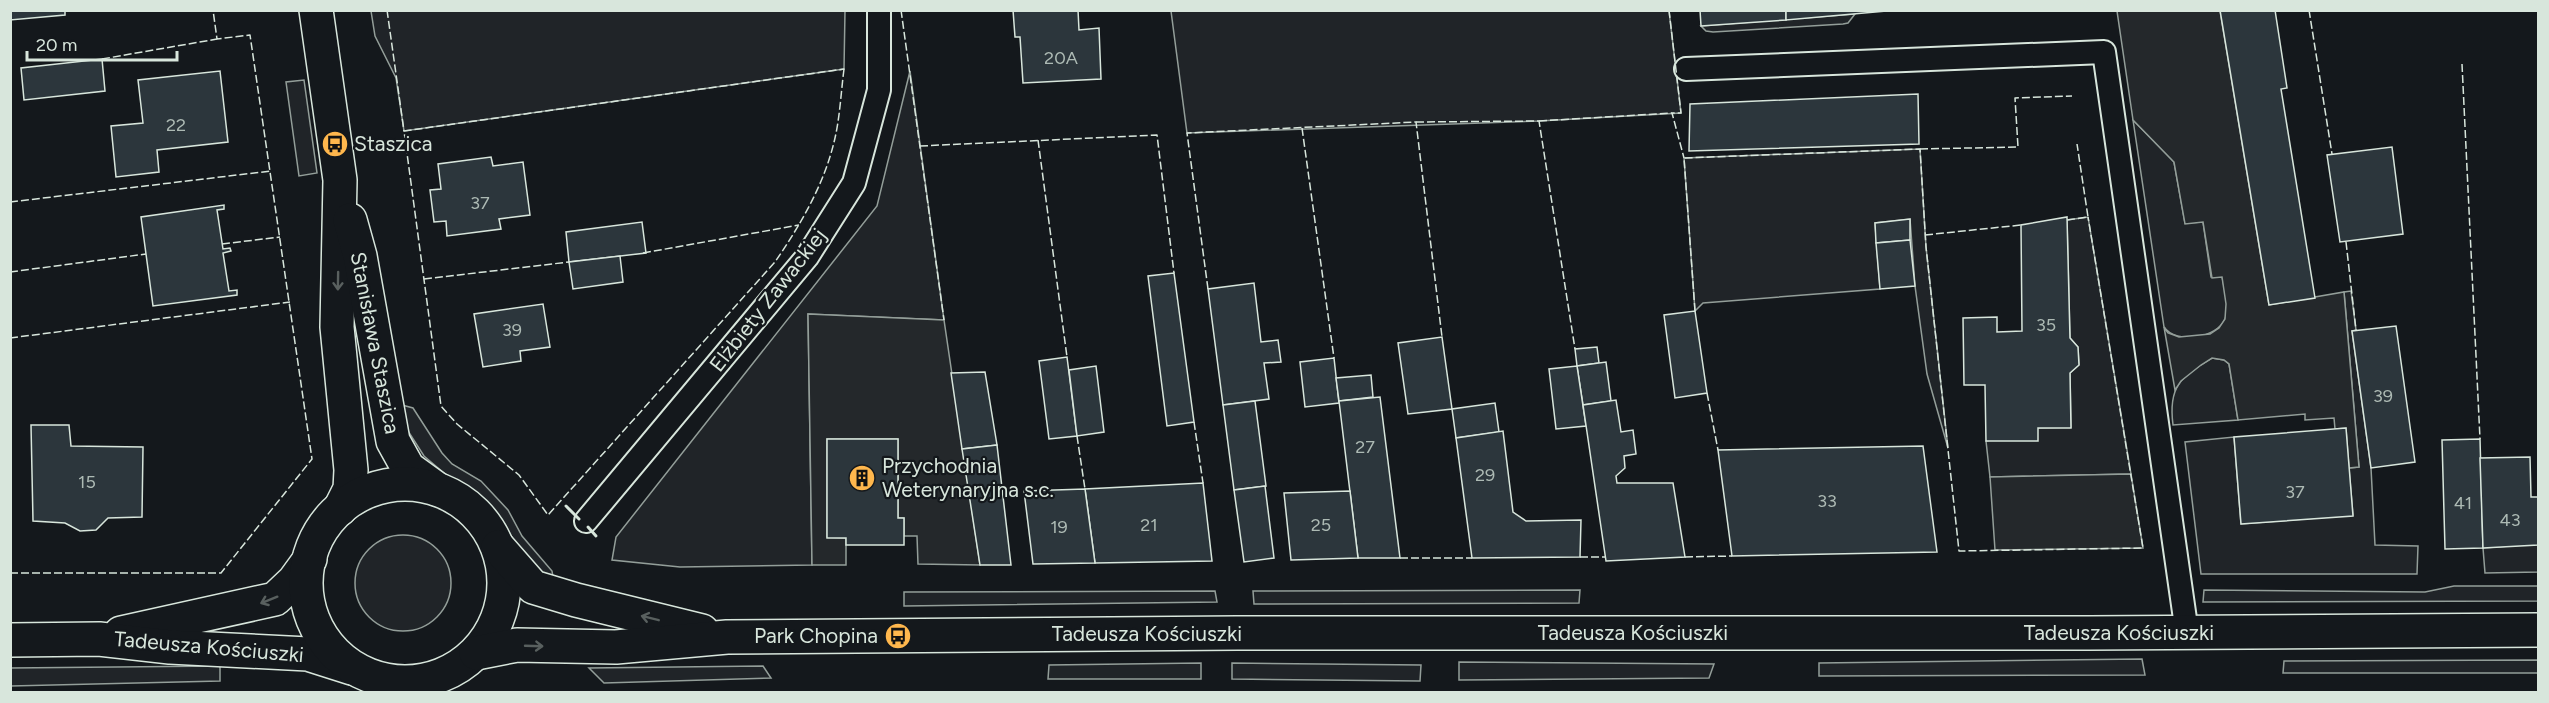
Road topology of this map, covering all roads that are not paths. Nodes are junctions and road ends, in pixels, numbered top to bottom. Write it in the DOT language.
graph roads {
  1 [pos="316,10"];
  2 [pos="879,10"];
  3 [pos="1686,69"];
  4 [pos="340,180"];
  5 [pos="437,489"];
  6 [pos="340,509"];
  7 [pos="586,521"];
  8 [pos="496,545"];
  9 [pos="310,559"];
  10 [pos="2538,630"];
  11 [pos="2187,633"];
  12 [pos="727,637"];
  13 [pos="10,639"];
  14 [pos="99,639"];
  15 [pos="476,653"];
  16 [pos="368,678"];
  17 [pos="447,683"];
  1 -- 4 [label="street, Stanisława Staszica"];
  2 -- 7 [label="lane, Elżbiety Zawackiej"];
  3 -- 11 [label="lane"];
  4 -- 5 [label="street, Stanisława Staszica"];
  4 -- 6 [label="street, Stanisława Staszica, one-way"];
  5 -- 6 [label="street"];
  5 -- 8 [label="street"];
  6 -- 9 [label="street"];
  12 -- 8 [label="street, Tadeusza Kościuszki, one-way"];
  8 -- 15 [label="street"];
  9 -- 14 [label="street, Tadeusza Kościuszki, one-way"];
  9 -- 16 [label="street"];
  10 -- 11 [label="street, Tadeusza Kościuszki"];
  11 -- 12 [label="street, Tadeusza Kościuszki"];
  15 -- 12 [label="street, Tadeusza Kościuszki, one-way"];
  13 -- 14 [label="street, Tadeusza Kościuszki"];
  14 -- 16 [label="street, Tadeusza Kościuszki"];
  15 -- 17 [label="street"];
  16 -- 17 [label="street"];
}
